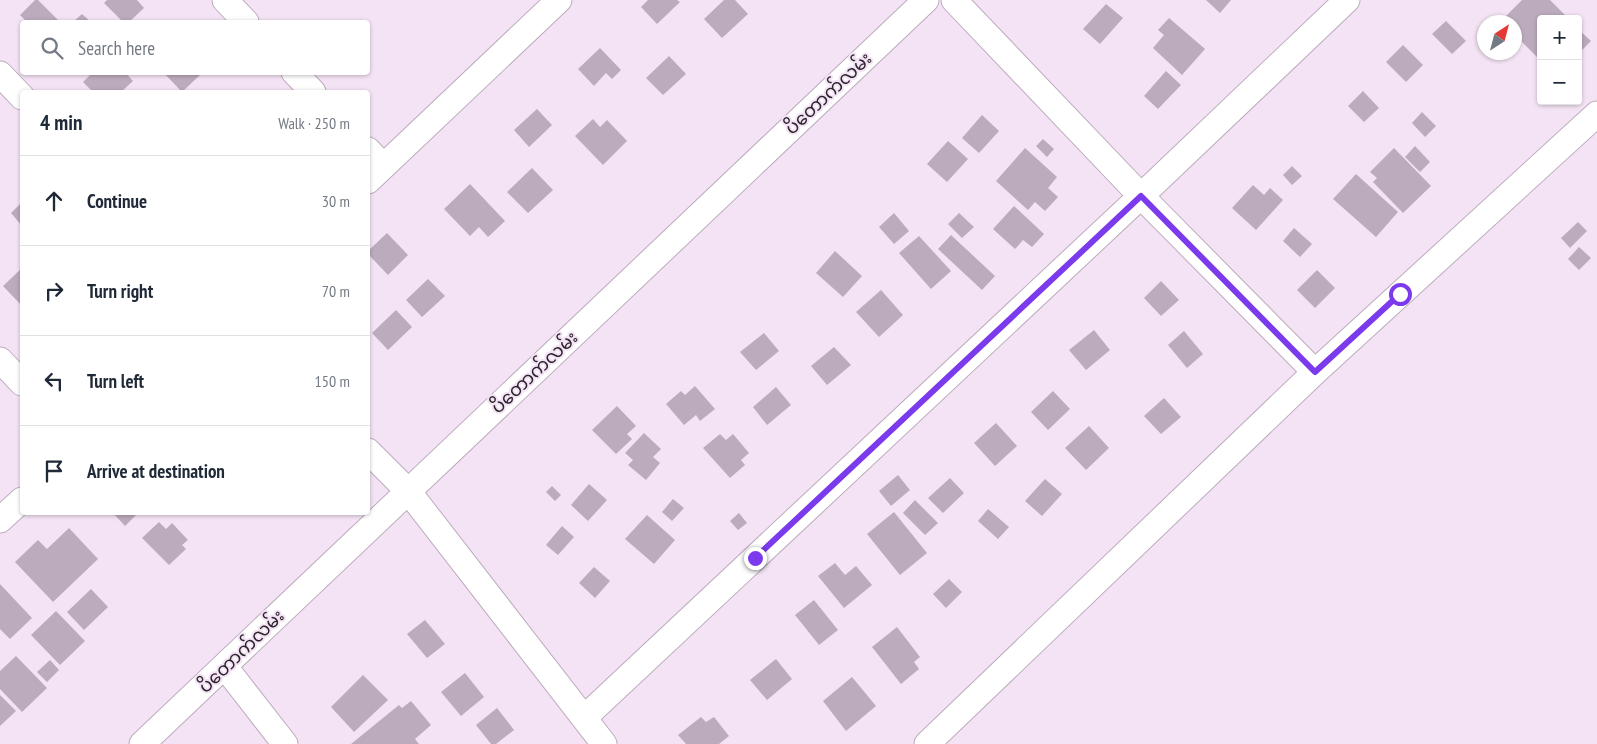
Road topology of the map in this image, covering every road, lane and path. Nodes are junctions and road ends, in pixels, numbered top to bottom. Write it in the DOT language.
graph roads {
  1 [pos="225,0"];
  2 [pos="559,0"];
  3 [pos="926,0"];
  4 [pos="954,0"];
  5 [pos="1347,0"];
  6 [pos="244,20"];
  7 [pos="0,74"];
  8 [pos="297,75"];
  9 [pos="311,90"];
  10 [pos="20,95"];
  11 [pos="1597,114"];
  12 [pos="373,166"];
  13 [pos="1141,196"];
  14 [pos="0,360"];
  15 [pos="1315,372"];
  16 [pos="20,381"];
  17 [pos="370,453"];
  18 [pos="408,492"];
  19 [pos="20,502"];
  20 [pos="0,520"];
  21 [pos="225,667"];
  22 [pos="584,718"];
  23 [pos="142,744"];
  24 [pos="285,744"];
  25 [pos="604,744"];
  26 [pos="927,744"];
  1 -- 6 [label="street"];
  2 -- 12 [label="street"];
  3 -- 18 [label="street, ပိတောက်လမ်း"];
  4 -- 13 [label="street"];
  5 -- 13 [label="street"];
  7 -- 10 [label="street"];
  8 -- 9 [label="street"];
  11 -- 15 [label="street"];
  13 -- 15 [label="street"];
  13 -- 22 [label="street"];
  14 -- 16 [label="street"];
  15 -- 26 [label="street"];
  17 -- 18 [label="street"];
  18 -- 21 [label="street, ပိတောက်လမ်း"];
  18 -- 22 [label="street"];
  19 -- 20 [label="street"];
  21 -- 23 [label="street, ပိတောက်လမ်း"];
  21 -- 24 [label="street"];
  22 -- 25 [label="street"];
}
